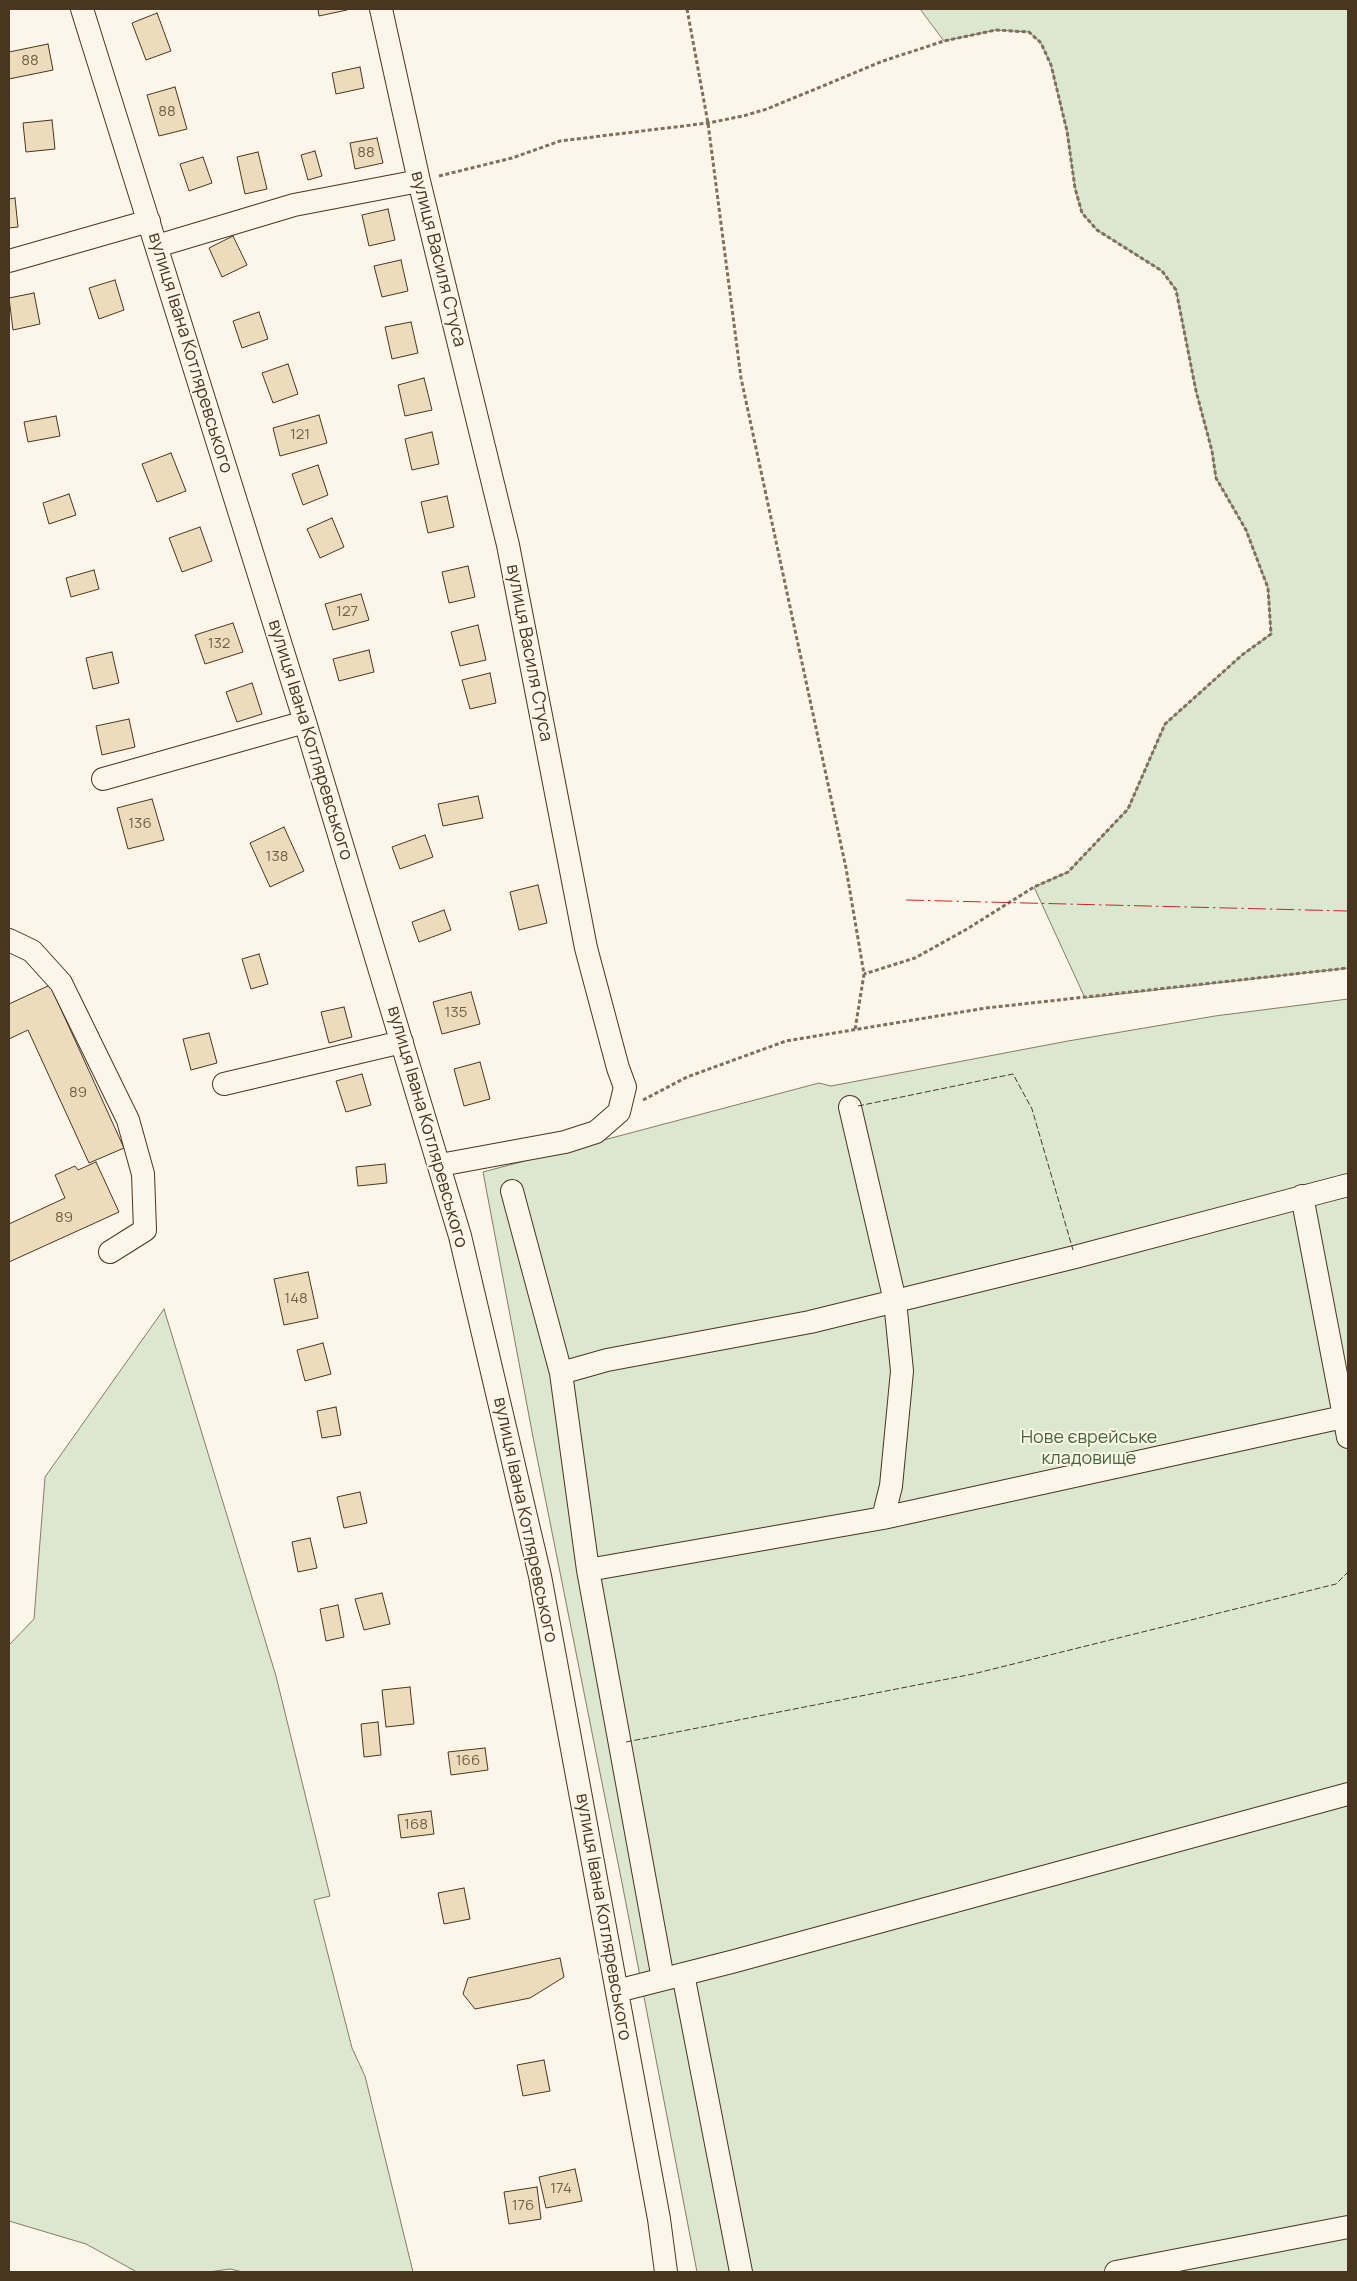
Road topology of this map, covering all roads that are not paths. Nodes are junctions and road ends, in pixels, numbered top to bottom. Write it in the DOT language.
graph roads {
  1 [pos="82,9"];
  2 [pos="381,9"];
  3 [pos="419,181"];
  4 [pos="149,221"];
  5 [pos="157,246"];
  6 [pos="9,261"];
  7 [pos="305,722"];
  8 [pos="103,779"];
  9 [pos="9,940"];
  10 [pos="402,1042"];
  11 [pos="224,1084"];
  12 [pos="850,1107"];
  13 [pos="440,1165"];
  14 [pos="1348,1185"];
  15 [pos="512,1191"];
  16 [pos="1302,1196"];
  17 [pos="110,1252"];
  18 [pos="895,1301"];
  19 [pos="561,1373"];
  20 [pos="1346,1427"];
  21 [pos="883,1518"];
  22 [pos="588,1570"];
  23 [pos="1348,1794"];
  24 [pos="673,1977"];
  25 [pos="617,1991"];
  26 [pos="1348,2227"];
  27 [pos="1187,2266"];
  28 [pos="666,2272"];
  29 [pos="741,2272"];
  30 [pos="1116,2272"];
  1 -- 4 [label="street, вулиця Івана Котляревського"];
  2 -- 3 [label="street, вулиця Василя Стуса"];
  3 -- 5 [label="street"];
  3 -- 13 [label="street, вулиця Василя Стуса"];
  4 -- 5 [label="street, вулиця Івана Котляревського"];
  4 -- 6 [label="street"];
  5 -- 7 [label="street, вулиця Івана Котляревського"];
  7 -- 8 [label="street"];
  7 -- 10 [label="street, вулиця Івана Котляревського"];
  9 -- 17 [label="street"];
  10 -- 11 [label="street"];
  10 -- 13 [label="street, вулиця Івана Котляревського"];
  12 -- 18 [label="street"];
  13 -- 25 [label="street, вулиця Івана Котляревського"];
  14 -- 16 [label="street"];
  15 -- 19 [label="street"];
  16 -- 18 [label="street"];
  16 -- 20 [label="street"];
  18 -- 19 [label="street"];
  18 -- 21 [label="street"];
  19 -- 22 [label="street"];
  20 -- 21 [label="street"];
  21 -- 22 [label="street"];
  22 -- 24 [label="street"];
  23 -- 24 [label="street"];
  24 -- 25 [label="street"];
  24 -- 29 [label="street"];
  25 -- 28 [label="street, вулиця Івана Котляревського"];
  26 -- 27 [label="street"];
  27 -- 30 [label="street"];
}
